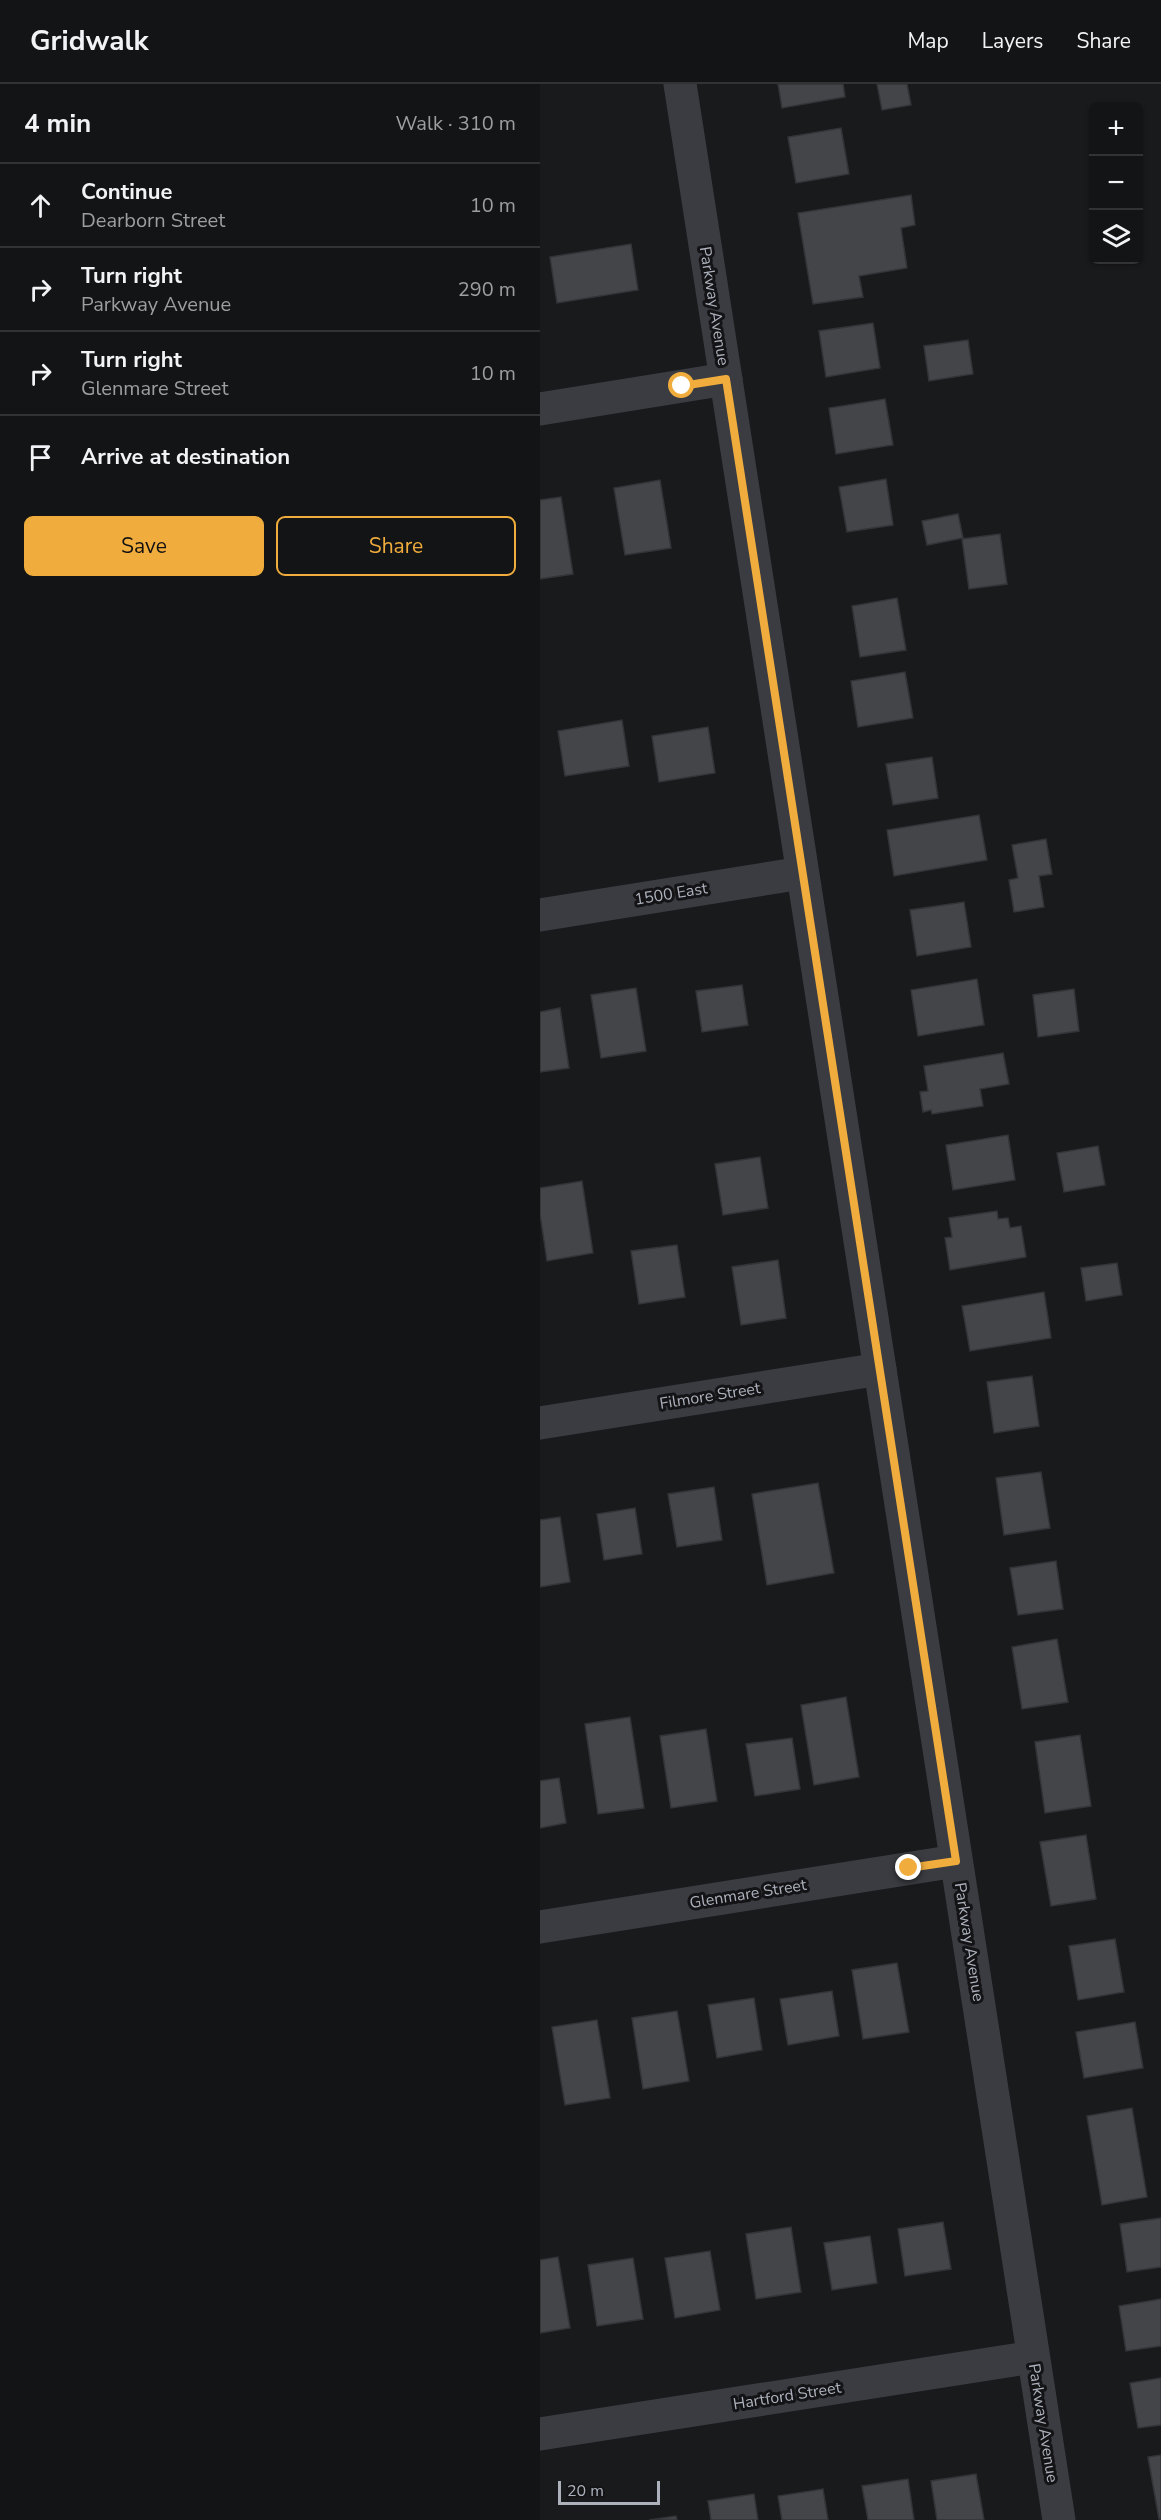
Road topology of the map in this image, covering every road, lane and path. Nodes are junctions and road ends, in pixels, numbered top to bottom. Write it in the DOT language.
graph roads {
  1 [pos="680,84"];
  2 [pos="726,379"];
  3 [pos="540,409"];
  4 [pos="802,873"];
  5 [pos="540,915"];
  6 [pos="880,1369"];
  7 [pos="540,1423"];
  8 [pos="956,1861"];
  9 [pos="540,1927"];
  10 [pos="1033,2357"];
  11 [pos="540,2434"];
  12 [pos="1059,2520"];
  1 -- 2 [label="street, Parkway Avenue"];
  2 -- 3 [label="street"];
  2 -- 4 [label="street, Parkway Avenue"];
  4 -- 5 [label="street, 1500 East"];
  4 -- 6 [label="street, Parkway Avenue"];
  6 -- 7 [label="street, Filmore Street"];
  6 -- 8 [label="street, Parkway Avenue"];
  8 -- 9 [label="street, Glenmare Street"];
  8 -- 10 [label="street, Parkway Avenue"];
  10 -- 11 [label="street, Hartford Street"];
  10 -- 12 [label="street, Parkway Avenue"];
}
